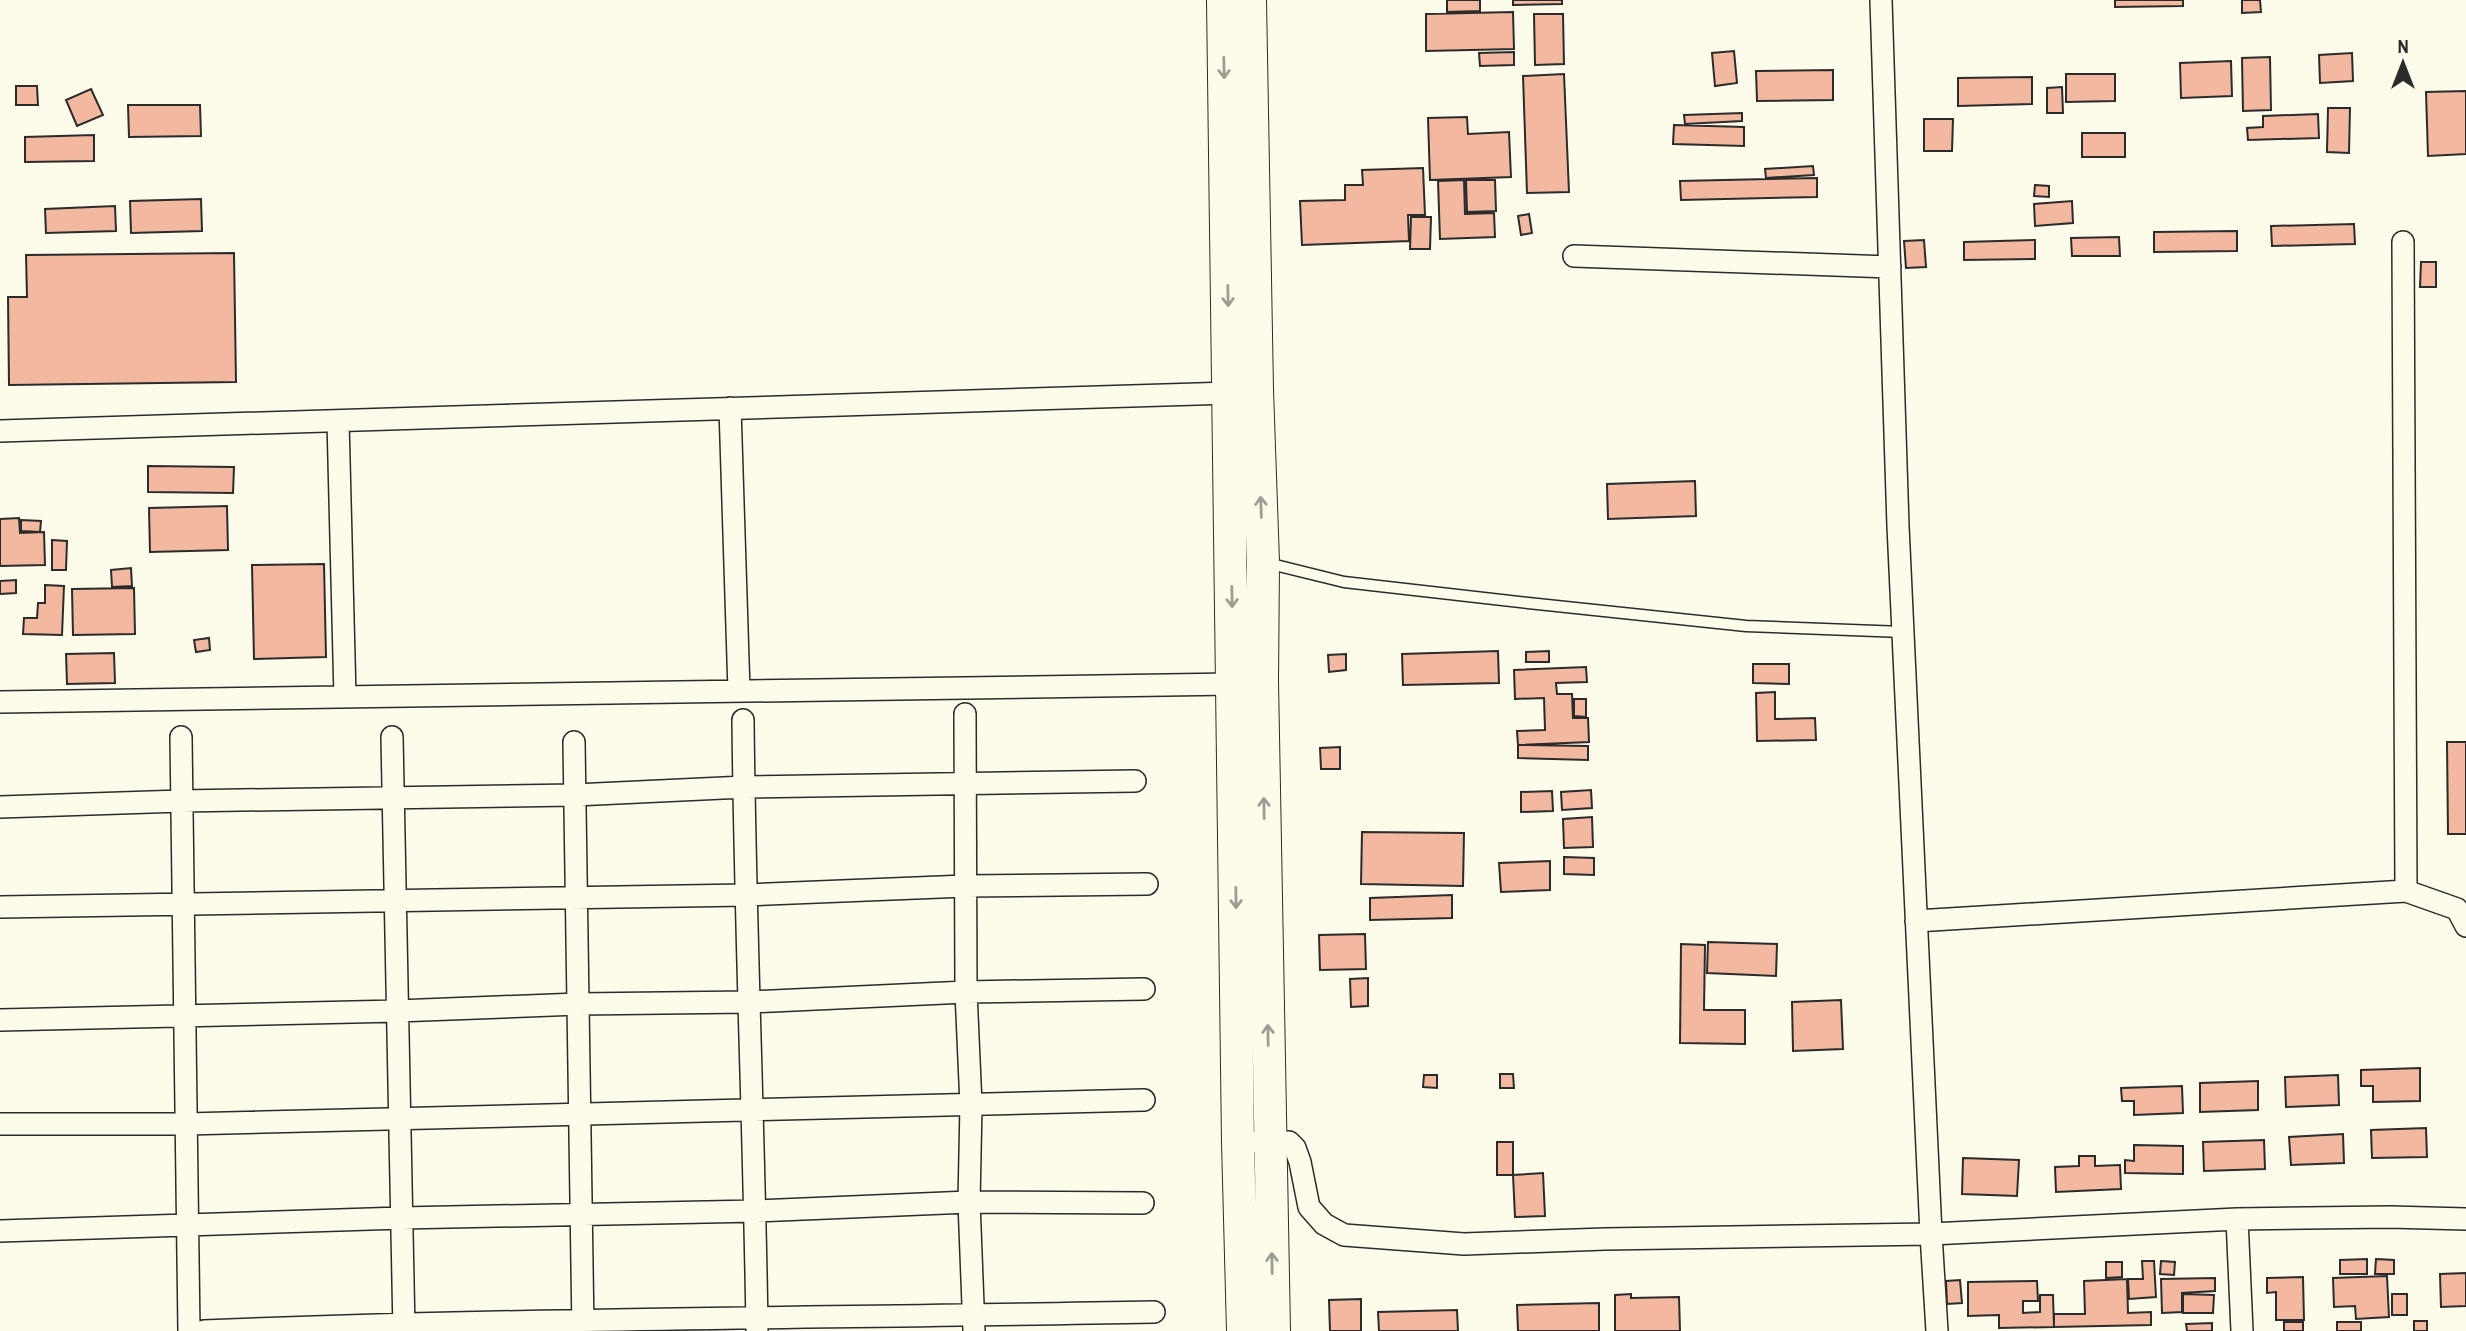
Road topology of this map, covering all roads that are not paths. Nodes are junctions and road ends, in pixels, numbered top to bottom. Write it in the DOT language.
graph roads {
  1 [pos="1223,0"];
  2 [pos="1250,0"];
  3 [pos="1881,0"];
  4 [pos="2403,242"];
  5 [pos="1574,256"];
  6 [pos="1890,267"];
  7 [pos="1230,393"];
  8 [pos="730,408"];
  9 [pos="338,421"];
  10 [pos="0,431"];
  11 [pos="1263,562"];
  12 [pos="1903,632"];
  13 [pos="1233,684"];
  14 [pos="739,691"];
  15 [pos="345,697"];
  16 [pos="0,702"];
  17 [pos="965,714"];
  18 [pos="743,720"];
  19 [pos="181,737"];
  20 [pos="392,737"];
  21 [pos="574,742"];
  22 [pos="1135,781"];
  23 [pos="965,785"];
  24 [pos="744,787"];
  25 [pos="575,795"];
  26 [pos="393,797"];
  27 [pos="181,801"];
  28 [pos="0,807"];
  29 [pos="1147,884"];
  30 [pos="965,886"];
  31 [pos="2406,891"];
  32 [pos="746,895"];
  33 [pos="576,898"];
  34 [pos="395,901"];
  35 [pos="182,904"];
  36 [pos="0,907"];
  37 [pos="1916,921"];
  38 [pos="2466,926"];
  39 [pos="1144,989"];
  40 [pos="966,992"];
  41 [pos="749,1002"];
  42 [pos="578,1004"];
  43 [pos="397,1011"];
  44 [pos="184,1017"];
  45 [pos="0,1020"];
  46 [pos="1144,1100"];
  47 [pos="971,1105"];
  48 [pos="754,1109"];
  49 [pos="579,1115"];
  50 [pos="399,1117"];
  51 [pos="0,1124"];
  52 [pos="186,1124"];
  53 [pos="1269,1141"];
  54 [pos="1238,1143"];
  55 [pos="969,1202"];
  56 [pos="1143,1203"];
  57 [pos="756,1211"];
  58 [pos="581,1214"];
  59 [pos="401,1219"];
  60 [pos="2237,1219"];
  61 [pos="2466,1220"];
  62 [pos="187,1225"];
  63 [pos="0,1231"];
  64 [pos="1931,1234"];
  65 [pos="1154,1312"];
  66 [pos="974,1323"];
  67 [pos="757,1324"];
  68 [pos="404,1327"];
  69 [pos="583,1327"];
  70 [pos="189,1331"];
  71 [pos="204,1331"];
  72 [pos="1243,1331"];
  73 [pos="1274,1331"];
  74 [pos="1937,1331"];
  75 [pos="2242,1331"];
  1 -- 7 [label="main road, one-way"];
  11 -- 2 [label="main road, one-way"];
  3 -- 6 [label="street"];
  4 -- 31 [label="street"];
  5 -- 6 [label="street"];
  6 -- 12 [label="street"];
  7 -- 8 [label="street"];
  7 -- 13 [label="main road, one-way"];
  8 -- 9 [label="street"];
  8 -- 14 [label="street"];
  9 -- 10 [label="street"];
  9 -- 15 [label="street"];
  11 -- 12 [label="lane"];
  53 -- 11 [label="main road, one-way"];
  12 -- 37 [label="street"];
  13 -- 14 [label="street"];
  13 -- 54 [label="main road, one-way"];
  14 -- 15 [label="street"];
  15 -- 16 [label="street"];
  17 -- 23 [label="street"];
  18 -- 24 [label="street"];
  19 -- 27 [label="street"];
  20 -- 26 [label="street"];
  21 -- 25 [label="street"];
  22 -- 23 [label="street"];
  23 -- 24 [label="street"];
  23 -- 30 [label="street"];
  24 -- 25 [label="street"];
  24 -- 32 [label="street"];
  25 -- 26 [label="street"];
  25 -- 33 [label="street"];
  26 -- 27 [label="street"];
  26 -- 34 [label="street"];
  27 -- 28 [label="street"];
  27 -- 35 [label="street"];
  29 -- 30 [label="street"];
  30 -- 32 [label="street"];
  30 -- 40 [label="street"];
  31 -- 37 [label="street"];
  31 -- 38 [label="street"];
  32 -- 33 [label="street"];
  32 -- 41 [label="street"];
  33 -- 34 [label="street"];
  33 -- 42 [label="street"];
  34 -- 35 [label="street"];
  34 -- 43 [label="street"];
  35 -- 36 [label="street"];
  35 -- 44 [label="street"];
  37 -- 64 [label="street"];
  39 -- 40 [label="street"];
  40 -- 41 [label="street"];
  40 -- 47 [label="street"];
  41 -- 42 [label="street"];
  41 -- 48 [label="street"];
  42 -- 43 [label="street"];
  42 -- 49 [label="street"];
  43 -- 44 [label="street"];
  43 -- 50 [label="street"];
  44 -- 45 [label="street"];
  44 -- 52 [label="street"];
  46 -- 47 [label="street"];
  47 -- 48 [label="street"];
  47 -- 55 [label="street"];
  48 -- 49 [label="street"];
  48 -- 57 [label="street"];
  49 -- 50 [label="street"];
  49 -- 58 [label="street"];
  50 -- 52 [label="street"];
  50 -- 59 [label="street"];
  51 -- 52 [label="street"];
  52 -- 62 [label="street"];
  53 -- 54 [label="street"];
  53 -- 64 [label="street"];
  73 -- 53 [label="main road, one-way"];
  54 -- 72 [label="main road"];
  55 -- 56 [label="street"];
  55 -- 57 [label="street"];
  55 -- 66 [label="street"];
  57 -- 58 [label="street"];
  57 -- 67 [label="street"];
  58 -- 59 [label="street"];
  58 -- 69 [label="street"];
  59 -- 62 [label="street"];
  59 -- 68 [label="street"];
  60 -- 61 [label="street"];
  60 -- 64 [label="street"];
  60 -- 75 [label="street"];
  62 -- 63 [label="street"];
  62 -- 70 [label="street"];
  64 -- 74 [label="street"];
  65 -- 66 [label="street"];
  66 -- 67 [label="street"];
  67 -- 69 [label="street"];
  68 -- 69 [label="street"];
  68 -- 71 [label="street"];
}
